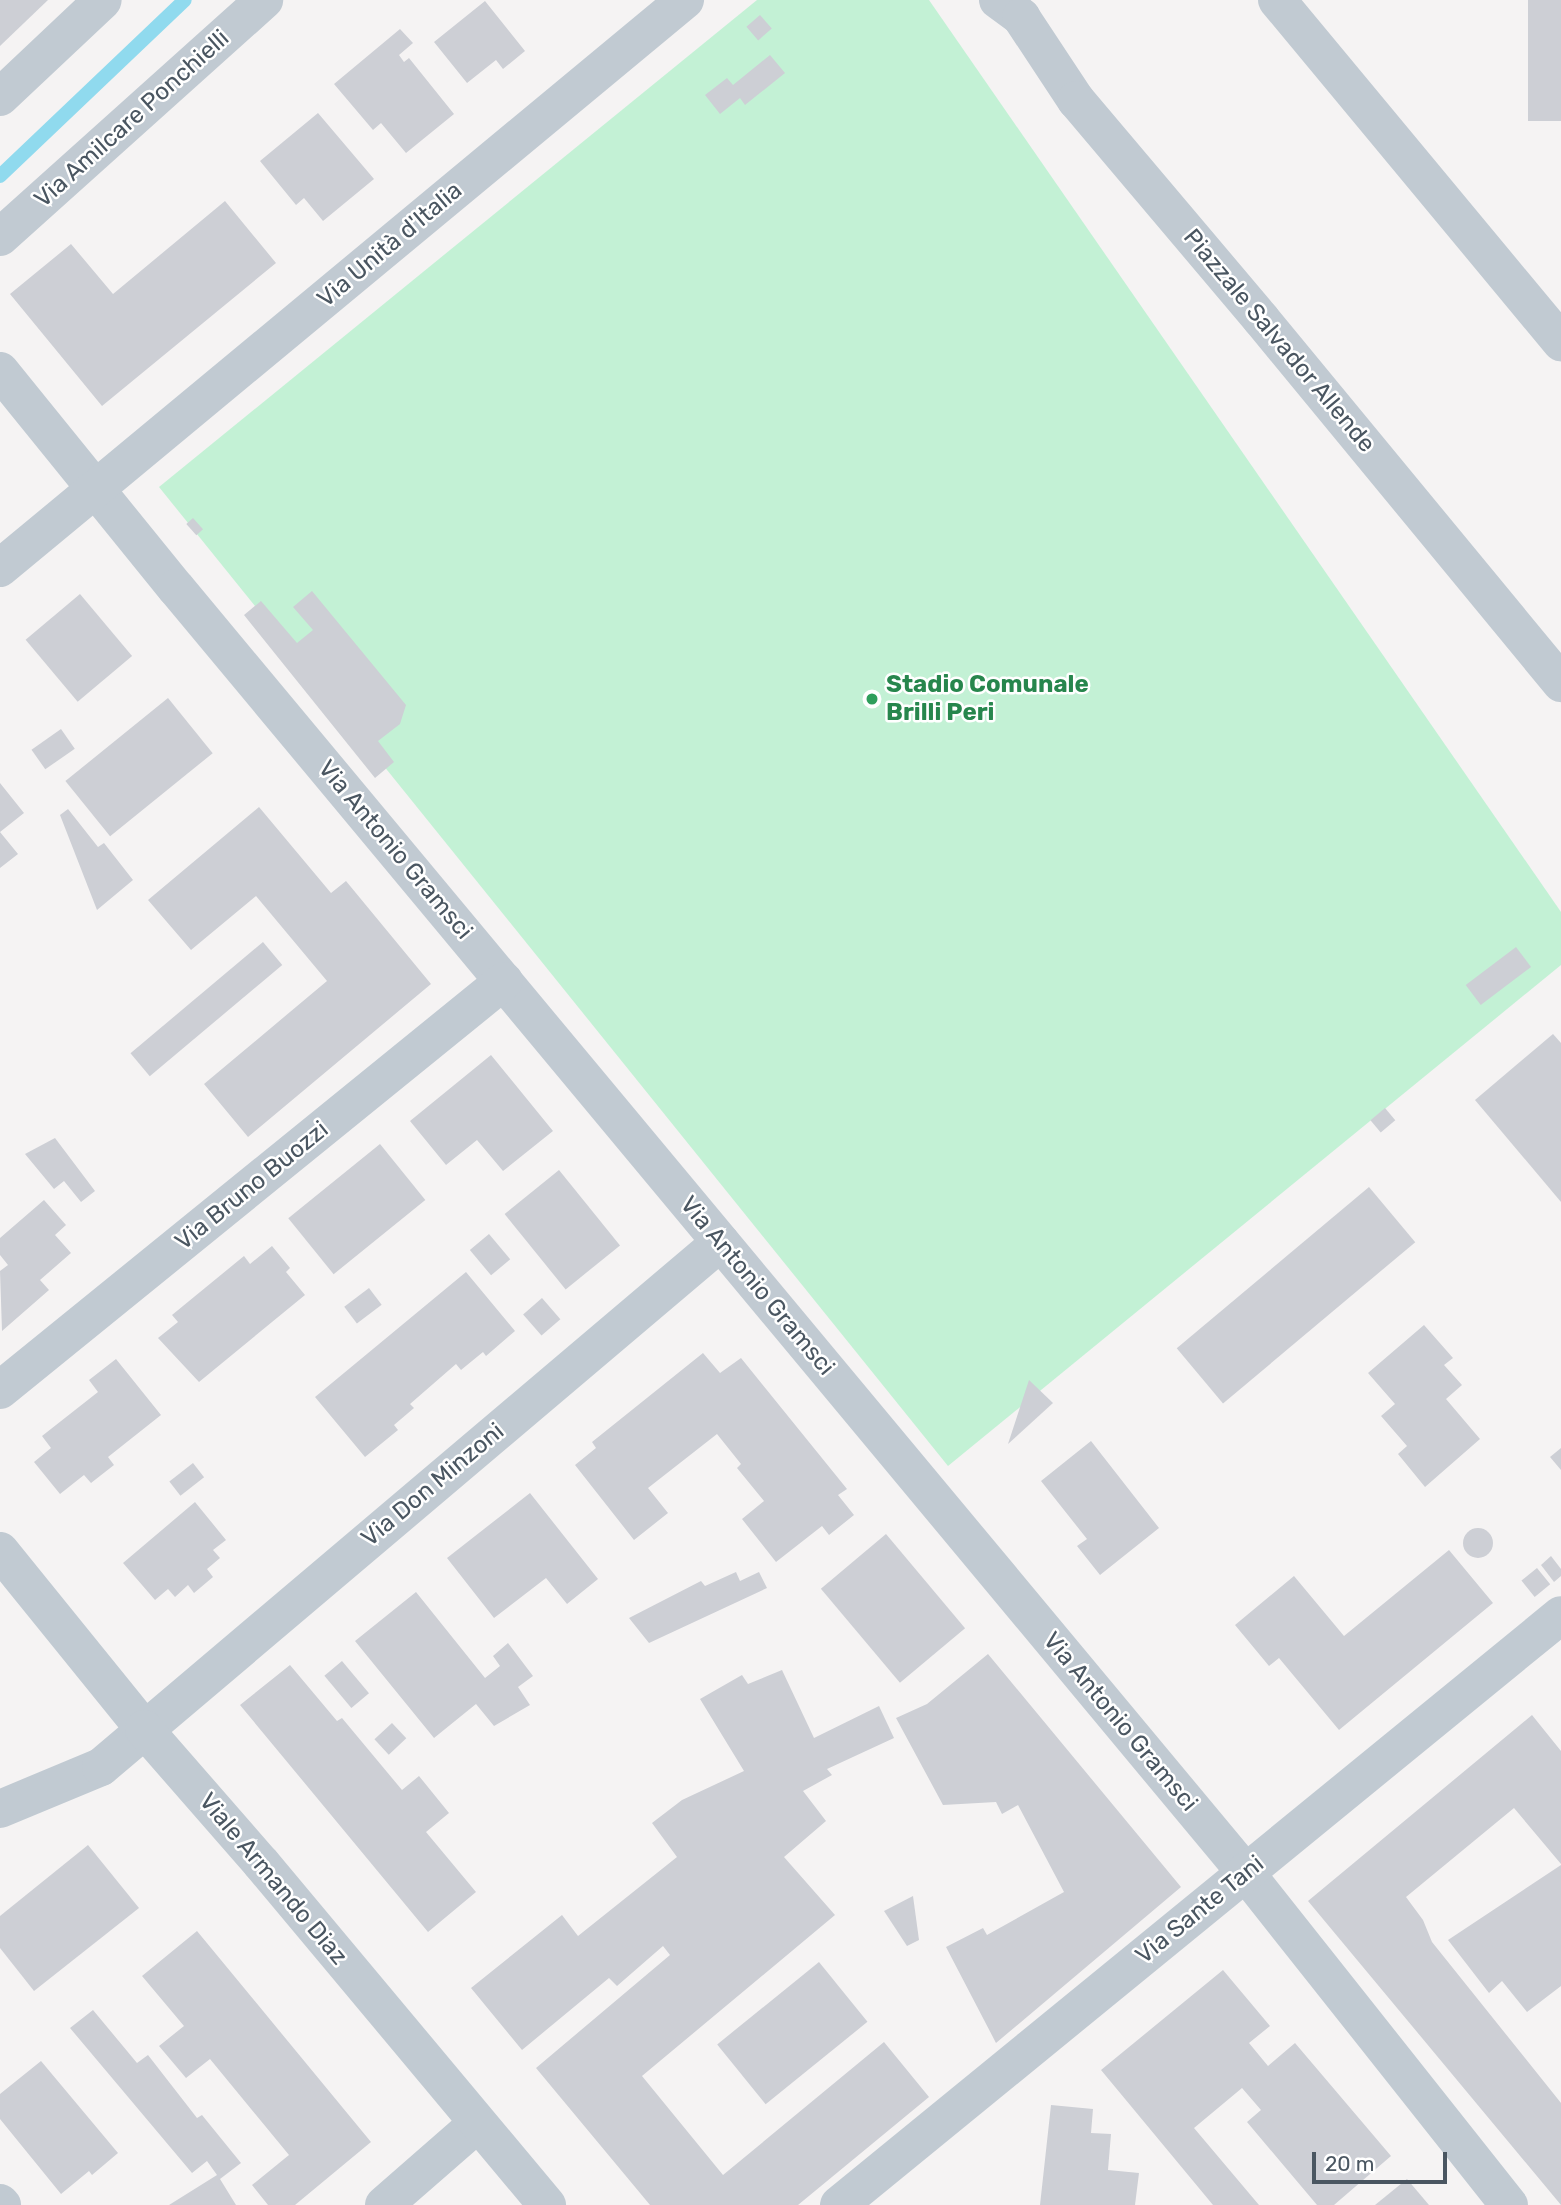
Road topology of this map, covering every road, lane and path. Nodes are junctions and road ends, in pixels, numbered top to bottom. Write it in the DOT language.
graph roads {
  1 [pos="103,0"];
  2 [pos="264,0"];
  3 [pos="685,0"];
  4 [pos="998,0"];
  5 [pos="1277,0"];
  6 [pos="0,97"];
  7 [pos="0,237"];
  8 [pos="1561,342"];
  9 [pos="0,371"];
  10 [pos="95,489"];
  11 [pos="0,568"];
  12 [pos="1561,683"];
  13 [pos="504,981"];
  14 [pos="721,1242"];
  15 [pos="0,1391"];
  16 [pos="0,1551"];
  17 [pos="1561,1615"];
  18 [pos="144,1728"];
  19 [pos="0,1809"];
  20 [pos="1245,1872"];
  21 [pos="477,2124"];
  22 [pos="384,2205"];
  23 [pos="547,2205"];
  24 [pos="839,2205"];
  25 [pos="1509,2205"];
  1 -- 6 [label="street"];
  2 -- 7 [label="street, Via Amilcare Ponchielli"];
  3 -- 10 [label="street, Via Unità d'Italia"];
  4 -- 12 [label="street, Piazzale Salvador Allende"];
  5 -- 8 [label="street"];
  9 -- 10 [label="street, Via Antonio Gramsci"];
  10 -- 11 [label="street, Via Unità d'Italia"];
  10 -- 13 [label="street, Via Antonio Gramsci"];
  13 -- 14 [label="street, Via Antonio Gramsci"];
  13 -- 15 [label="street, Via Bruno Buozzi"];
  14 -- 18 [label="street, Via Don Minzoni"];
  14 -- 20 [label="street, Via Antonio Gramsci"];
  16 -- 18 [label="street, Viale Armando Diaz"];
  17 -- 20 [label="street, Via Sante Tani"];
  18 -- 19 [label="street, Via Don Minzoni"];
  18 -- 21 [label="street, Viale Armando Diaz"];
  20 -- 24 [label="street, Via Sante Tani"];
  20 -- 25 [label="street, Via Antonio Gramsci"];
  21 -- 22 [label="street"];
  21 -- 23 [label="street, Viale Armando Diaz"];
}
